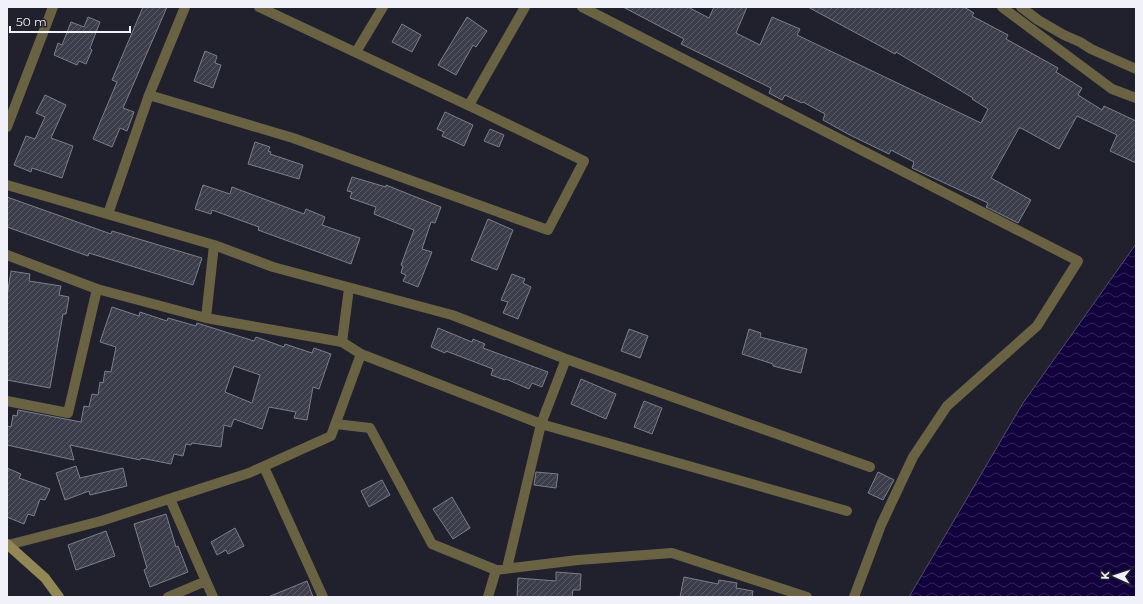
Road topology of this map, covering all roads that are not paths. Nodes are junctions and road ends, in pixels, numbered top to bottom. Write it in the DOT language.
graph roads {
  1 [pos="53,7"];
  2 [pos="185,7"];
  3 [pos="259,7"];
  4 [pos="383,7"];
  5 [pos="525,7"];
  6 [pos="582,7"];
  7 [pos="1002,7"];
  8 [pos="1021,7"];
  9 [pos="356,52"];
  10 [pos="1136,69"];
  11 [pos="149,95"];
  12 [pos="1136,98"];
  13 [pos="469,105"];
  14 [pos="7,126"];
  15 [pos="7,185"];
  16 [pos="108,214"];
  17 [pos="214,245"];
  18 [pos="7,255"];
  19 [pos="349,288"];
  20 [pos="97,289"];
  21 [pos="206,318"];
  22 [pos="342,342"];
  23 [pos="361,354"];
  24 [pos="566,358"];
  25 [pos="7,401"];
  26 [pos="336,424"];
  27 [pos="541,424"];
  28 [pos="264,467"];
  29 [pos="870,467"];
  30 [pos="170,499"];
  31 [pos="847,511"];
  32 [pos="7,544"];
  33 [pos="508,568"];
  34 [pos="496,570"];
  35 [pos="206,581"];
  36 [pos="59,597"];
  37 [pos="168,597"];
  38 [pos="213,597"];
  39 [pos="323,597"];
  40 [pos="488,597"];
  41 [pos="807,597"];
  42 [pos="854,597"];
  1 -- 14 [label="street"];
  2 -- 11 [label="street"];
  3 -- 9 [label="street"];
  4 -- 9 [label="street"];
  5 -- 13 [label="street"];
  6 -- 42 [label="street"];
  7 -- 12 [label="street"];
  8 -- 10 [label="street"];
  9 -- 13 [label="street"];
  11 -- 13 [label="street"];
  11 -- 16 [label="street"];
  15 -- 16 [label="street"];
  16 -- 17 [label="street"];
  17 -- 19 [label="street"];
  17 -- 21 [label="street"];
  18 -- 20 [label="street"];
  19 -- 22 [label="street"];
  19 -- 24 [label="street"];
  20 -- 21 [label="street"];
  20 -- 25 [label="street"];
  21 -- 22 [label="street"];
  22 -- 23 [label="street"];
  23 -- 26 [label="street"];
  23 -- 27 [label="street"];
  24 -- 27 [label="street"];
  24 -- 29 [label="street"];
  26 -- 28 [label="street"];
  26 -- 34 [label="street"];
  27 -- 31 [label="street"];
  27 -- 33 [label="street"];
  28 -- 30 [label="street"];
  28 -- 39 [label="street"];
  30 -- 32 [label="street"];
  30 -- 35 [label="street"];
  32 -- 36 [label="main road"];
  33 -- 34 [label="street"];
  33 -- 41 [label="street"];
  34 -- 40 [label="street"];
  35 -- 37 [label="street"];
  35 -- 38 [label="street"];
}
